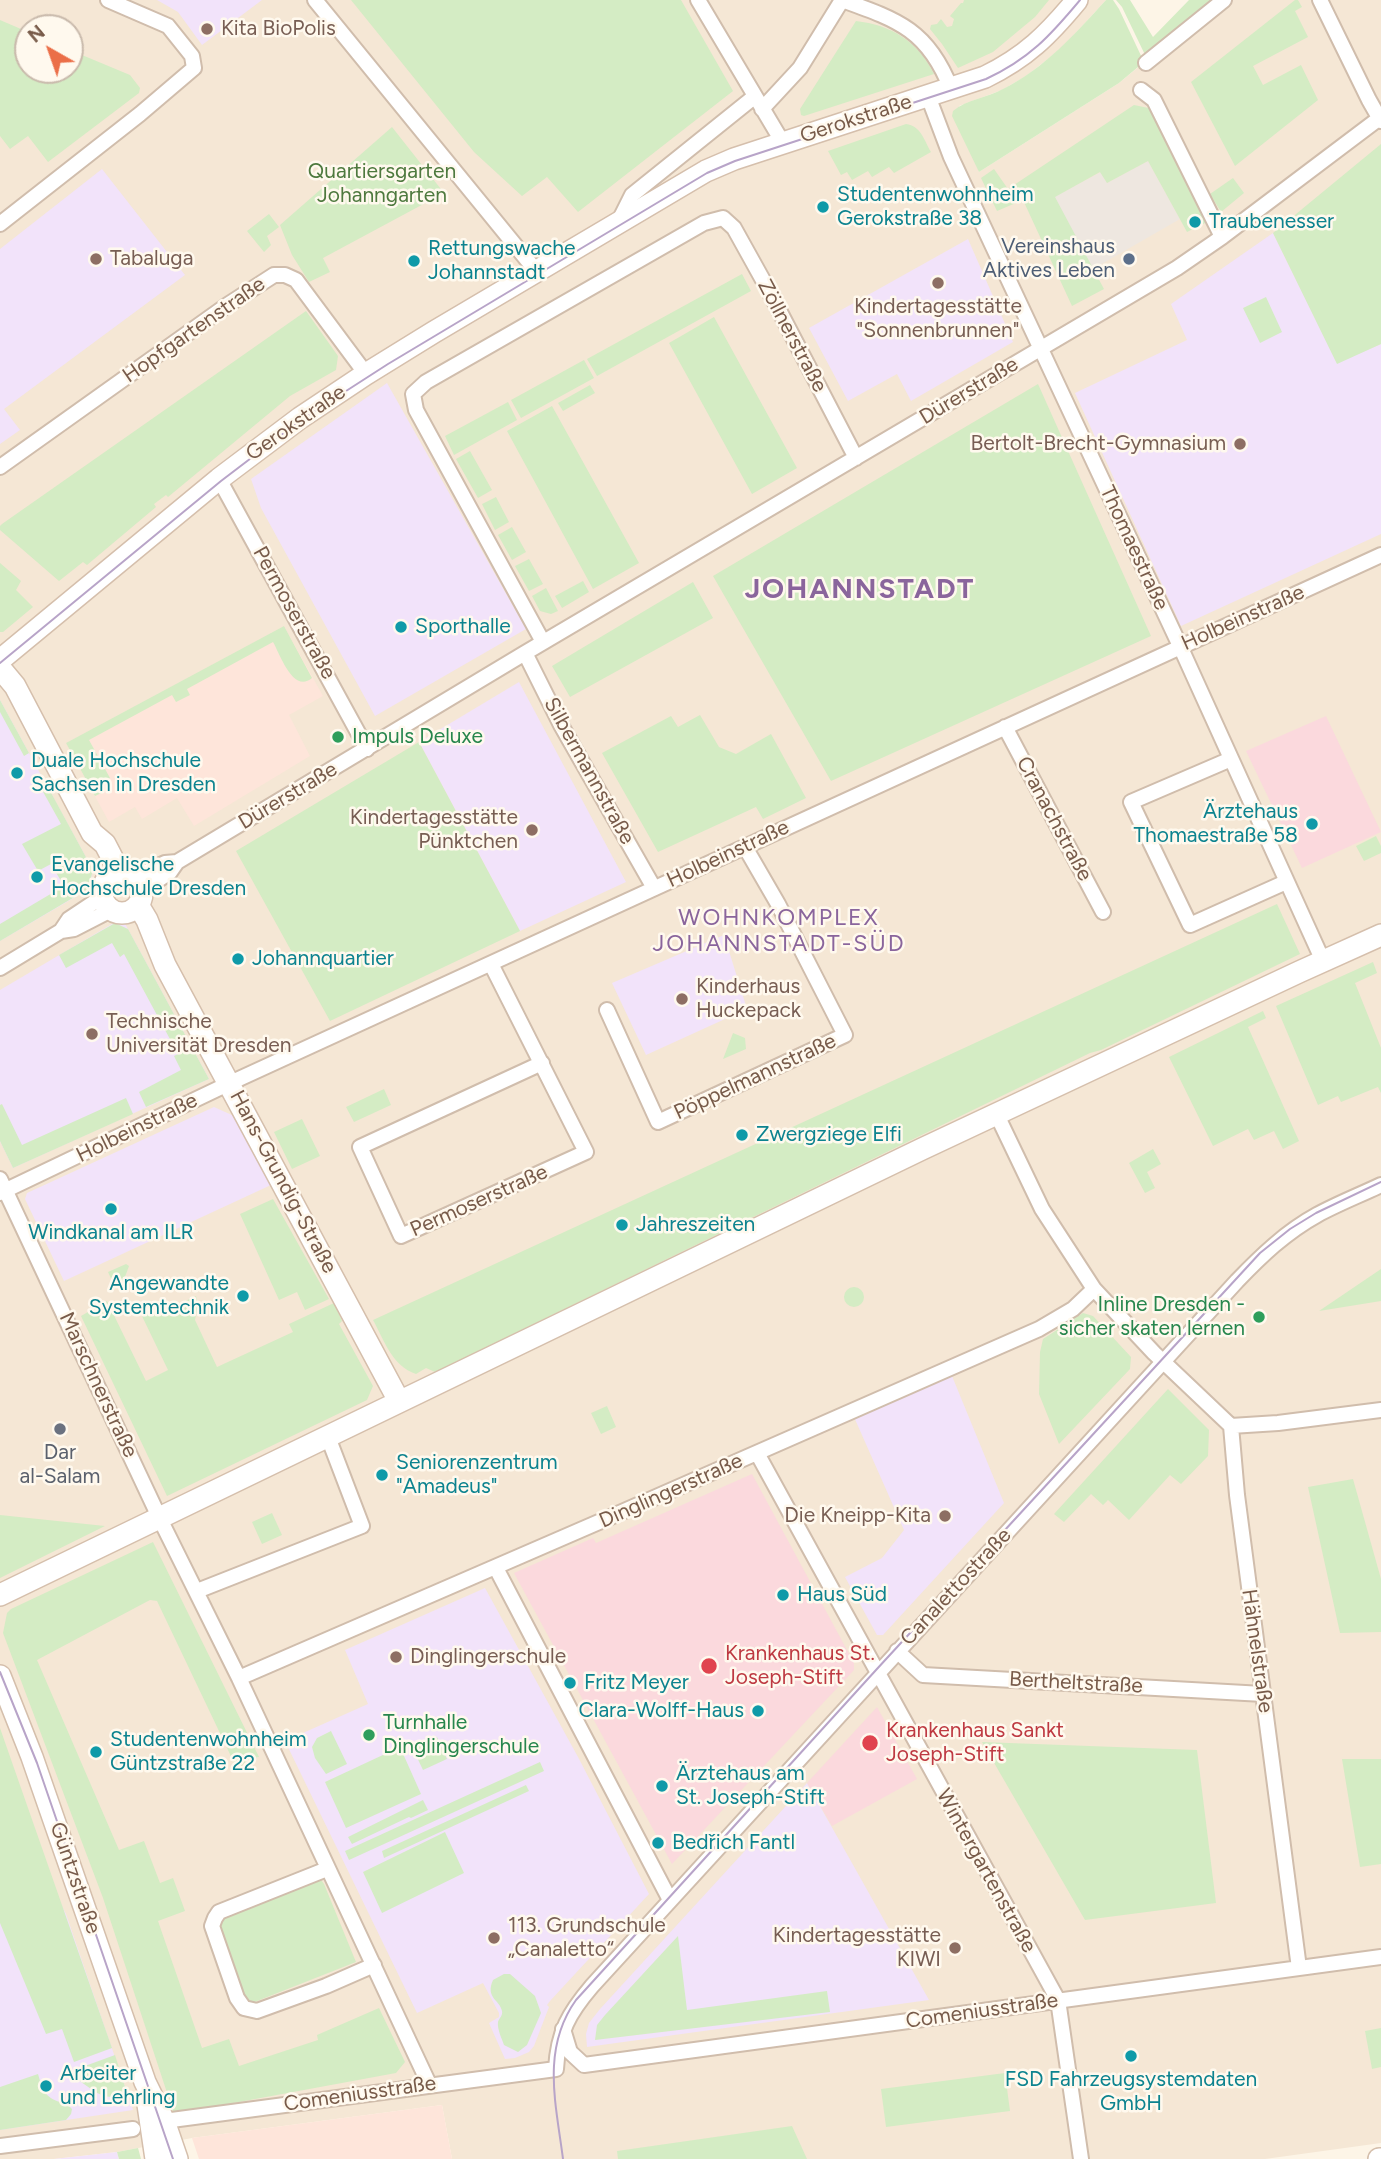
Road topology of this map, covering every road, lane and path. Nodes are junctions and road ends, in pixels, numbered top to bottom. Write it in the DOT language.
graph roads {
  1 [pos="108,0"];
  2 [pos="315,0"];
  3 [pos="698,0"];
  4 [pos="842,0"];
  5 [pos="1077,0"];
  6 [pos="1224,0"];
  7 [pos="1320,0"];
  8 [pos="1146,63"];
  9 [pos="951,89"];
  10 [pos="1141,90"];
  11 [pos="929,96"];
  12 [pos="758,103"];
  13 [pos="1380,119"];
  14 [pos="783,143"];
  15 [pos="618,222"];
  16 [pos="0,223"];
  17 [pos="1222,237"];
  18 [pos="537,271"];
  19 [pos="1042,349"];
  20 [pos="366,374"];
  21 [pos="856,458"];
  22 [pos="0,467"];
  23 [pos="219,479"];
  24 [pos="1381,557"];
  25 [pos="543,642"];
  26 [pos="1180,646"];
  27 [pos="524,653"];
  28 [pos="0,660"];
  29 [pos="0,668"];
  30 [pos="1005,727"];
  31 [pos="367,749"];
  32 [pos="1231,760"];
  33 [pos="745,847"];
  34 [pos="1286,882"];
  35 [pos="654,888"];
  36 [pos="122,893"];
  37 [pos="1103,912"];
  38 [pos="1381,935"];
  39 [pos="1323,961"];
  40 [pos="491,964"];
  41 [pos="0,968"];
  42 [pos="607,1010"];
  43 [pos="542,1063"];
  44 [pos="230,1083"];
  45 [pos="996,1113"];
  46 [pos="1381,1185"];
  47 [pos="2,1187"];
  48 [pos="1094,1289"];
  49 [pos="1164,1362"];
  50 [pos="399,1401"];
  51 [pos="1381,1410"];
  52 [pos="1231,1426"];
  53 [pos="328,1437"];
  54 [pos="757,1453"];
  55 [pos="160,1519"];
  56 [pos="495,1568"];
  57 [pos="197,1591"];
  58 [pos="0,1595"];
  59 [pos="897,1651"];
  60 [pos="878,1672"];
  61 [pos="0,1676"];
  62 [pos="239,1678"];
  63 [pos="1263,1694"];
  64 [pos="327,1869"];
  65 [pos="670,1900"];
  66 [pos="1381,1957"];
  67 [pos="374,1965"];
  68 [pos="1299,1968"];
  69 [pos="1058,2000"];
  70 [pos="563,2029"];
  71 [pos="556,2069"];
  72 [pos="145,2082"];
  73 [pos="429,2084"];
  74 [pos="164,2121"];
  75 [pos="133,2129"];
  76 [pos="0,2146"];
  77 [pos="156,2159"];
  78 [pos="177,2159"];
  79 [pos="1081,2159"];
  1 -- 16 [label="street"];
  2 -- 18 [label="street"];
  3 -- 12 [label="street"];
  4 -- 9 [label="street"];
  4 -- 12 [label="street"];
  5 -- 9 [label="main road, Gerokstraße"];
  6 -- 8 [label="street"];
  7 -- 13 [label="street"];
  9 -- 11 [label="main road, Gerokstraße"];
  10 -- 17 [label="street"];
  11 -- 14 [label="main road, Gerokstraße"];
  11 -- 19 [label="street, Thomaestraße"];
  12 -- 14 [label="street, Gerokstraße"];
  12 -- 15 [label="street, Gerokstraße"];
  13 -- 17 [label="street, Dürerstraße"];
  14 -- 15 [label="main road, Gerokstraße"];
  15 -- 18 [label="main road, Gerokstraße"];
  17 -- 19 [label="street, Dürerstraße"];
  18 -- 20 [label="main road, Gerokstraße"];
  19 -- 21 [label="street, Dürerstraße"];
  19 -- 26 [label="street, Thomaestraße"];
  20 -- 22 [label="street, Hopfgartenstraße"];
  20 -- 23 [label="main road, Gerokstraße"];
  21 -- 25 [label="street, Dürerstraße"];
  21 -- 25 [label="street, Zöllnerstraße"];
  23 -- 28 [label="main road, Gerokstraße"];
  23 -- 31 [label="street, Permoserstraße"];
  24 -- 26 [label="street, Holbeinstraße"];
  25 -- 27 [label="street, Dürerstraße"];
  26 -- 30 [label="street, Holbeinstraße"];
  26 -- 32 [label="street, Thomaestraße"];
  27 -- 31 [label="street, Dürerstraße"];
  27 -- 35 [label="street, Silbermannstraße"];
  29 -- 36 [label="main road, Hans-Grundig-Straße"];
  30 -- 33 [label="street, Holbeinstraße"];
  30 -- 37 [label="street, Cranachstraße"];
  31 -- 36 [label="street, Dürerstraße"];
  32 -- 34 [label="street, Thomaestraße"];
  32 -- 34 [label="street"];
  33 -- 35 [label="street, Holbeinstraße"];
  33 -- 42 [label="street, Pöppelmannstraße"];
  34 -- 39 [label="street, Thomaestraße"];
  35 -- 40 [label="street, Holbeinstraße"];
  36 -- 41 [label="street, Dürerstraße"];
  36 -- 44 [label="main road, Hans-Grundig-Straße"];
  38 -- 39 [label="main road"];
  39 -- 45 [label="main road"];
  40 -- 43 [label="street, Permoserstraße"];
  40 -- 44 [label="street, Holbeinstraße"];
  43 -- 43 [label="street, Permoserstraße"];
  44 -- 47 [label="street, Holbeinstraße"];
  44 -- 50 [label="main road, Hans-Grundig-Straße"];
  45 -- 48 [label="street"];
  45 -- 50 [label="main road"];
  46 -- 49 [label="street, Canalettostraße"];
  47 -- 55 [label="street, Marschnerstraße"];
  48 -- 49 [label="street"];
  48 -- 54 [label="street, Dinglingerstraße"];
  49 -- 52 [label="street"];
  49 -- 59 [label="street, Canalettostraße"];
  50 -- 53 [label="main road"];
  51 -- 52 [label="street"];
  52 -- 63 [label="street, Hähnelstraße"];
  53 -- 55 [label="main road"];
  53 -- 57 [label="street"];
  54 -- 56 [label="street, Dinglingerstraße"];
  54 -- 60 [label="street, Wintergartenstraße"];
  55 -- 57 [label="street, Marschnerstraße"];
  55 -- 58 [label="main road"];
  56 -- 62 [label="street, Dinglingerstraße"];
  56 -- 65 [label="street"];
  57 -- 62 [label="street, Marschnerstraße"];
  59 -- 60 [label="street, Canalettostraße"];
  59 -- 63 [label="street, Bertheltstraße"];
  60 -- 65 [label="street, Canalettostraße"];
  60 -- 69 [label="street, Wintergartenstraße"];
  61 -- 72 [label="main road, Güntzstraße"];
  62 -- 64 [label="street, Marschnerstraße"];
  63 -- 68 [label="street, Hähnelstraße"];
  64 -- 67 [label="street, Marschnerstraße"];
  64 -- 67 [label="street"];
  65 -- 70 [label="street, Canalettostraße"];
  66 -- 68 [label="street, Comeniusstraße"];
  67 -- 73 [label="street, Marschnerstraße"];
  68 -- 69 [label="street, Comeniusstraße"];
  69 -- 70 [label="street, Comeniusstraße"];
  69 -- 79 [label="street, Wintergartenstraße"];
  70 -- 71 [label="street, Canalettostraße"];
  71 -- 73 [label="street, Comeniusstraße"];
  72 -- 74 [label="main road, Güntzstraße"];
  72 -- 77 [label="main road, Güntzstraße"];
  73 -- 74 [label="street, Comeniusstraße"];
  74 -- 78 [label="main road, Güntzstraße"];
  75 -- 76 [label="street"];
}
